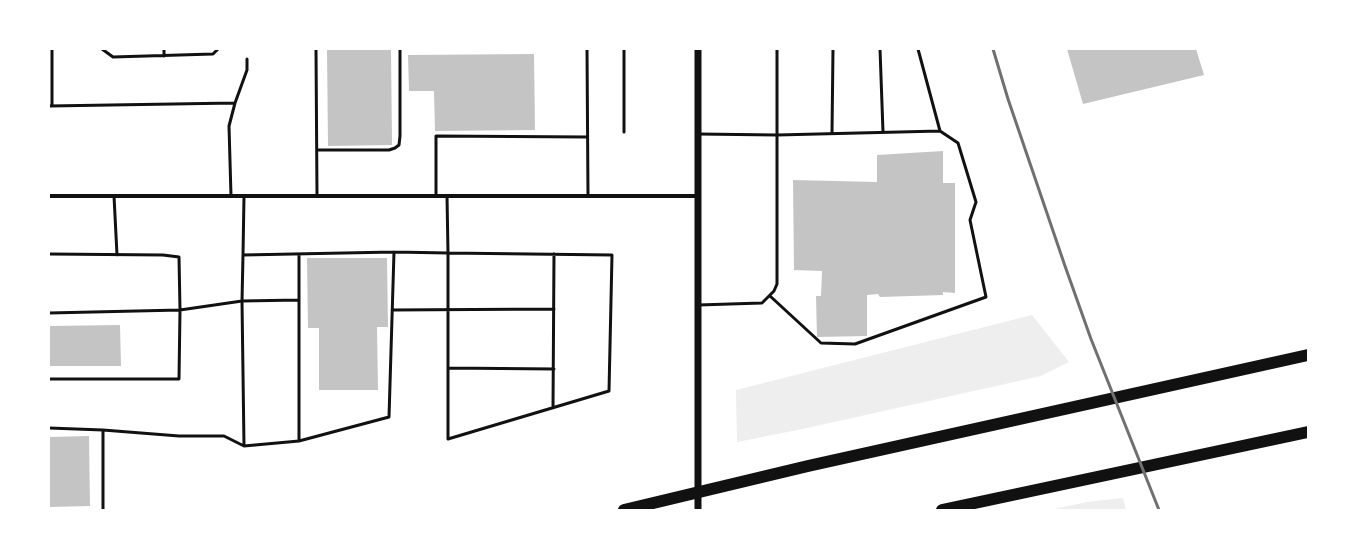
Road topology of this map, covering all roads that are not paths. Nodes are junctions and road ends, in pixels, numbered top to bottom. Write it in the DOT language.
graph roads {
  1 [pos="52,49"];
  2 [pos="102,49"];
  3 [pos="164,49"];
  4 [pos="218,49"];
  5 [pos="316,49"];
  6 [pos="400,49"];
  7 [pos="587,49"];
  8 [pos="624,49"];
  9 [pos="698,49"];
  10 [pos="777,49"];
  11 [pos="833,49"];
  12 [pos="880,49"];
  13 [pos="918,49"];
  14 [pos="164,56"];
  15 [pos="247,59"];
  16 [pos="234,103"];
  17 [pos="51,106"];
  18 [pos="940,131"];
  19 [pos="624,132"];
  20 [pos="883,132"];
  21 [pos="832,133"];
  22 [pos="698,134"];
  23 [pos="777,135"];
  24 [pos="587,136"];
  25 [pos="317,150"];
  26 [pos="49,196"];
  27 [pos="114,196"];
  28 [pos="231,196"];
  29 [pos="244,196"];
  30 [pos="317,196"];
  31 [pos="436,196"];
  32 [pos="447,196"];
  33 [pos="588,196"];
  34 [pos="698,196"];
  35 [pos="394,252"];
  36 [pos="448,253"];
  37 [pos="49,254"];
  38 [pos="299,254"];
  39 [pos="554,254"];
  40 [pos="117,255"];
  41 [pos="243,255"];
  42 [pos="770,296"];
  43 [pos="299,300"];
  44 [pos="242,301"];
  45 [pos="698,305"];
  46 [pos="554,309"];
  47 [pos="180,310"];
  48 [pos="392,310"];
  49 [pos="448,310"];
  50 [pos="49,313"];
  51 [pos="1308,355"];
  52 [pos="448,368"];
  53 [pos="554,369"];
  54 [pos="49,379"];
  55 [pos="553,408"];
  56 [pos="49,428"];
  57 [pos="103,430"];
  58 [pos="1308,432"];
  59 [pos="299,441"];
  60 [pos="244,446"];
  61 [pos="103,510"];
  62 [pos="624,510"];
  63 [pos="698,510"];
  64 [pos="942,510"];
  1 -- 17 [label="lane"];
  2 -- 14 [label="lane"];
  3 -- 14 [label="lane"];
  4 -- 14 [label="lane"];
  5 -- 25 [label="lane"];
  6 -- 25 [label="lane"];
  7 -- 24 [label="lane"];
  8 -- 19 [label="lane"];
  9 -- 22 [label="street"];
  10 -- 23 [label="lane"];
  11 -- 21 [label="lane"];
  12 -- 20 [label="lane"];
  13 -- 18 [label="lane"];
  15 -- 16 [label="lane"];
  16 -- 17 [label="lane"];
  16 -- 28 [label="lane"];
  18 -- 20 [label="lane"];
  18 -- 42 [label="lane"];
  20 -- 21 [label="lane"];
  21 -- 23 [label="lane"];
  22 -- 23 [label="lane"];
  22 -- 34 [label="street"];
  23 -- 42 [label="lane"];
  24 -- 31 [label="lane"];
  24 -- 33 [label="lane"];
  25 -- 30 [label="lane"];
  26 -- 27 [label="street"];
  27 -- 28 [label="street"];
  27 -- 40 [label="lane"];
  28 -- 29 [label="street"];
  29 -- 30 [label="street"];
  29 -- 41 [label="lane"];
  30 -- 31 [label="street"];
  31 -- 32 [label="street"];
  32 -- 33 [label="street"];
  32 -- 36 [label="lane"];
  33 -- 34 [label="street"];
  34 -- 45 [label="street"];
  35 -- 36 [label="lane"];
  35 -- 38 [label="lane"];
  35 -- 48 [label="lane"];
  36 -- 39 [label="lane"];
  36 -- 49 [label="lane"];
  37 -- 40 [label="lane"];
  38 -- 41 [label="lane"];
  38 -- 43 [label="lane"];
  39 -- 46 [label="lane"];
  39 -- 55 [label="lane"];
  40 -- 47 [label="lane"];
  41 -- 44 [label="lane"];
  42 -- 45 [label="lane"];
  43 -- 44 [label="lane"];
  43 -- 59 [label="lane"];
  44 -- 47 [label="lane"];
  44 -- 60 [label="lane"];
  45 -- 63 [label="street"];
  46 -- 49 [label="lane"];
  46 -- 53 [label="lane"];
  47 -- 50 [label="lane"];
  47 -- 54 [label="lane"];
  48 -- 49 [label="lane"];
  48 -- 59 [label="lane"];
  49 -- 52 [label="lane"];
  51 -- 62 [label="highway"];
  52 -- 53 [label="lane"];
  52 -- 55 [label="lane"];
  53 -- 55 [label="lane"];
  56 -- 57 [label="lane"];
  57 -- 60 [label="lane"];
  57 -- 61 [label="lane"];
  58 -- 64 [label="highway"];
  59 -- 60 [label="lane"];
}
